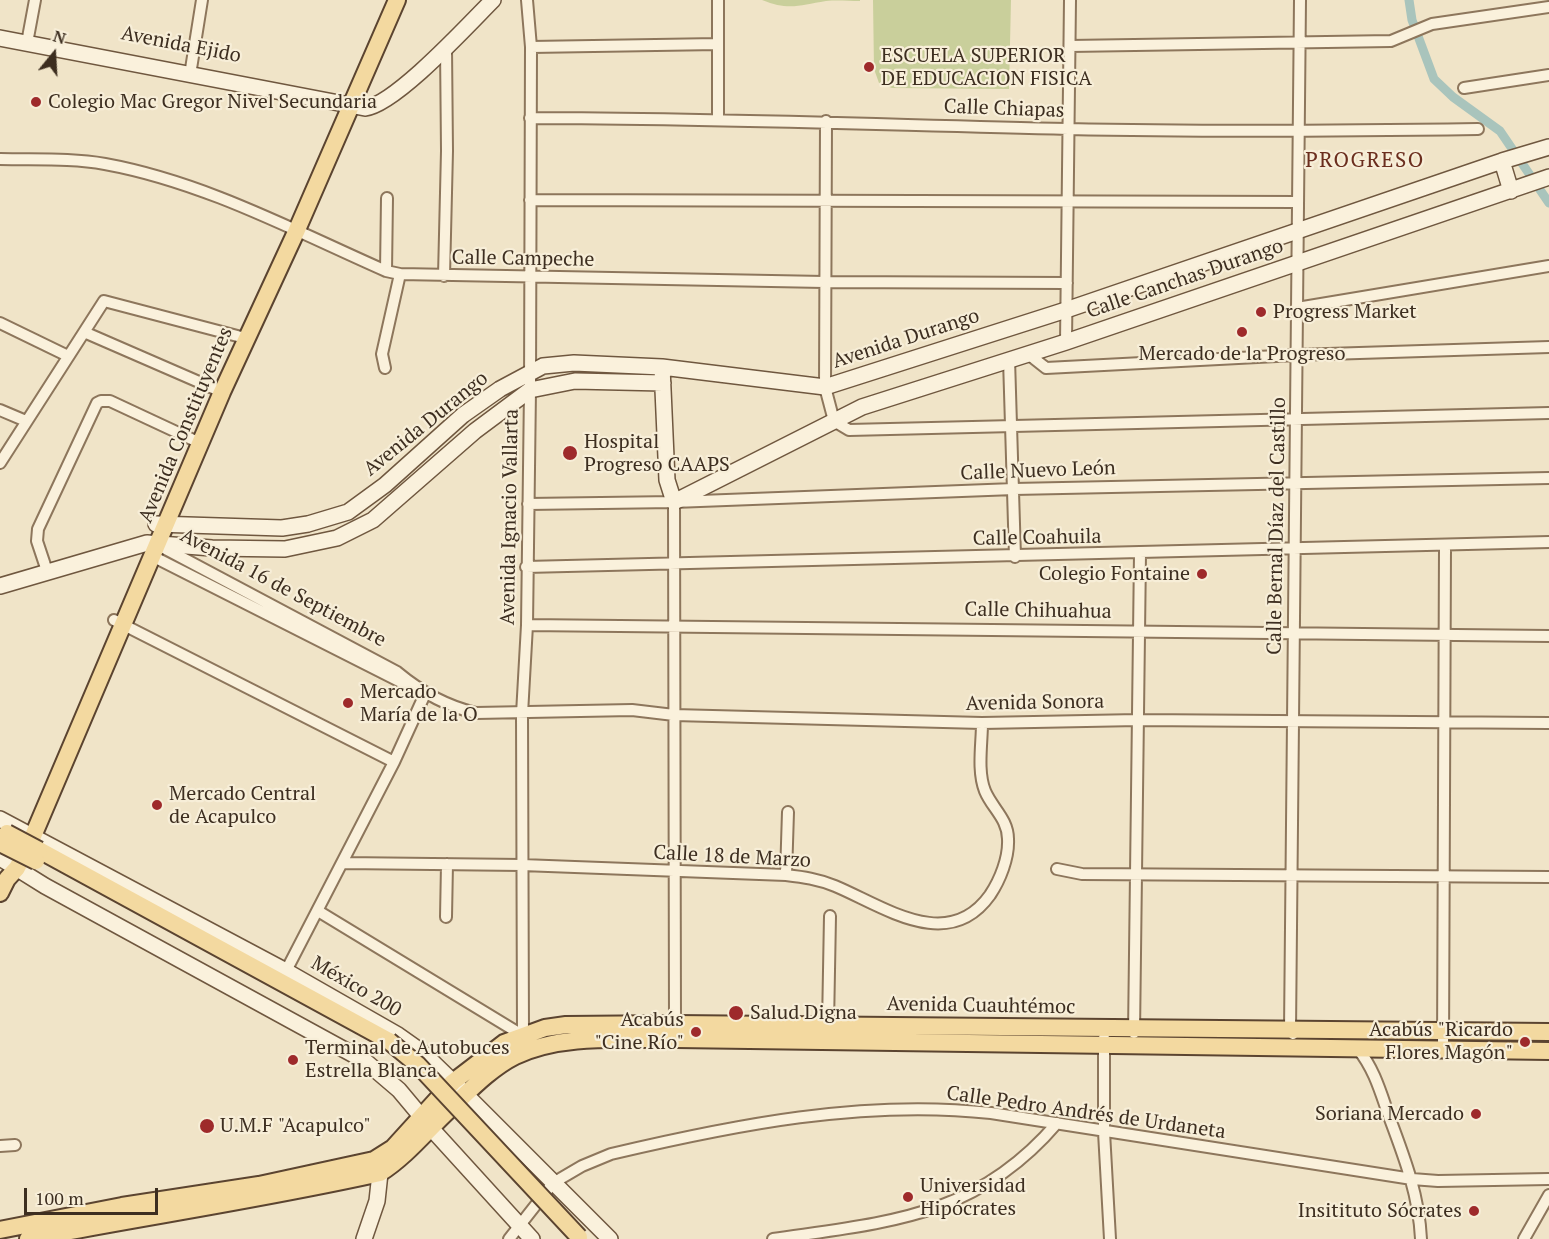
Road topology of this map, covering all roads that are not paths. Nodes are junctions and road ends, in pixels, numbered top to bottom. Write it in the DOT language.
graph roads {
  1 [pos="35,0"];
  2 [pos="202,0"];
  3 [pos="388,0"];
  4 [pos="397,0"];
  5 [pos="493,0"];
  6 [pos="527,0"];
  7 [pos="718,0"];
  8 [pos="1070,0"];
  9 [pos="1300,0"];
  10 [pos="1549,7"];
  11 [pos="0,31"];
  12 [pos="0,38"];
  13 [pos="28,39"];
  14 [pos="718,44"];
  15 [pos="1300,45"];
  16 [pos="1070,46"];
  17 [pos="531,47"];
  18 [pos="446,48"];
  19 [pos="191,72"];
  20 [pos="1549,75"];
  21 [pos="1464,88"];
  22 [pos="352,104"];
  23 [pos="530,118"];
  24 [pos="718,118"];
  25 [pos="826,121"];
  26 [pos="1069,129"];
  27 [pos="1478,129"];
  28 [pos="1299,132"];
  29 [pos="1546,148"];
  30 [pos="0,159"];
  31 [pos="1509,159"];
  32 [pos="1549,177"];
  33 [pos="1511,190"];
  34 [pos="387,198"];
  35 [pos="530,200"];
  36 [pos="825,200"];
  37 [pos="1068,202"];
  38 [pos="1298,202"];
  39 [pos="292,230"];
  40 [pos="1298,230"];
  41 [pos="1297,263"];
  42 [pos="1549,266"];
  43 [pos="387,271"];
  44 [pos="400,274"];
  45 [pos="444,276"];
  46 [pos="530,278"];
  47 [pos="824,282"];
  48 [pos="1066,283"];
  49 [pos="1297,308"];
  50 [pos="1066,310"];
  51 [pos="0,323"];
  52 [pos="84,332"];
  53 [pos="241,337"];
  54 [pos="1066,342"];
  55 [pos="1549,347"];
  56 [pos="1027,353"];
  57 [pos="1296,355"];
  58 [pos="68,356"];
  59 [pos="1009,359"];
  60 [pos="662,367"];
  61 [pos="385,368"];
  62 [pos="530,371"];
  63 [pos="663,383"];
  64 [pos="825,387"];
  65 [pos="218,390"];
  66 [pos="530,390"];
  67 [pos="0,410"];
  68 [pos="1549,413"];
  69 [pos="1296,420"];
  70 [pos="26,421"];
  71 [pos="834,421"];
  72 [pos="1012,428"];
  73 [pos="196,442"];
  74 [pos="0,464"];
  75 [pos="1549,477"];
  76 [pos="1295,483"];
  77 [pos="1014,489"];
  78 [pos="674,502"];
  79 [pos="528,504"];
  80 [pos="348,512"];
  81 [pos="161,524"];
  82 [pos="211,526"];
  83 [pos="357,530"];
  84 [pos="1549,542"];
  85 [pos="1445,546"];
  86 [pos="212,548"];
  87 [pos="149,549"];
  88 [pos="1294,550"];
  89 [pos="1140,554"];
  90 [pos="1015,557"];
  91 [pos="674,564"];
  92 [pos="526,567"];
  93 [pos="47,571"];
  94 [pos="0,586"];
  95 [pos="119,622"];
  96 [pos="526,625"];
  97 [pos="674,625"];
  98 [pos="1138,630"];
  99 [pos="1294,633"];
  100 [pos="1446,636"];
  101 [pos="1549,636"];
  102 [pos="421,691"];
  103 [pos="522,714"];
  104 [pos="674,715"];
  105 [pos="1138,720"];
  106 [pos="1292,721"];
  107 [pos="1445,722"];
  108 [pos="982,723"];
  109 [pos="1549,723"];
  110 [pos="394,762"];
  111 [pos="788,812"];
  112 [pos="12,851"];
  113 [pos="343,863"];
  114 [pos="447,864"];
  115 [pos="522,865"];
  116 [pos="1056,869"];
  117 [pos="676,871"];
  118 [pos="1290,873"];
  119 [pos="1136,874"];
  120 [pos="786,875"];
  121 [pos="1445,876"];
  122 [pos="1549,877"];
  123 [pos="318,911"];
  124 [pos="830,916"];
  125 [pos="446,917"];
  126 [pos="286,971"];
  127 [pos="675,1024"];
  128 [pos="828,1025"];
  129 [pos="1290,1030"];
  130 [pos="1443,1032"];
  131 [pos="1549,1032"];
  132 [pos="522,1035"];
  133 [pos="1104,1037"];
  134 [pos="1134,1037"];
  135 [pos="1358,1049"];
  136 [pos="1301,1050"];
  137 [pos="1443,1050"];
  138 [pos="1549,1051"];
  139 [pos="453,1082"];
  140 [pos="465,1094"];
  141 [pos="425,1122"];
  142 [pos="1057,1123"];
  143 [pos="1104,1132"];
  144 [pos="15,1145"];
  145 [pos="0,1146"];
  146 [pos="380,1173"];
  147 [pos="1412,1179"];
  148 [pos="1549,1179"];
  149 [pos="553,1183"];
  150 [pos="1549,1195"];
  151 [pos="519,1225"];
  152 [pos="0,1230"];
  153 [pos="575,1238"];
  154 [pos="28,1239"];
  155 [pos="364,1239"];
  156 [pos="509,1239"];
  157 [pos="532,1239"];
  158 [pos="610,1239"];
  159 [pos="773,1239"];
  160 [pos="1110,1239"];
  161 [pos="1421,1239"];
  162 [pos="1524,1239"];
  1 -- 13 [label="street"];
  2 -- 19 [label="street"];
  3 -- 22 [label="main road, Avenida Constituyentes"];
  4 -- 22 [label="main road, Avenida Constituyentes"];
  5 -- 18 [label="main road"];
  6 -- 17 [label="street, Avenida Ignacio Vallarta"];
  7 -- 14 [label="street"];
  8 -- 16 [label="street"];
  9 -- 15 [label="street, Calle Bernal Díaz del Castillo"];
  10 -- 15 [label="street"];
  11 -- 13 [label="main road, Avenida Ejido"];
  12 -- 13 [label="main road, Avenida Ejido"];
  13 -- 19 [label="main road, Avenida Ejido"];
  14 -- 17 [label="street"];
  14 -- 24 [label="street"];
  15 -- 16 [label="street"];
  15 -- 28 [label="street, Calle Bernal Díaz del Castillo"];
  16 -- 26 [label="street"];
  17 -- 23 [label="street, Avenida Ignacio Vallarta"];
  18 -- 22 [label="main road"];
  18 -- 45 [label="street"];
  19 -- 22 [label="main road, Avenida Ejido"];
  20 -- 21 [label="street"];
  22 -- 39 [label="main road, Avenida Constituyentes"];
  23 -- 24 [label="street, Calle Chiapas"];
  23 -- 35 [label="street, Avenida Ignacio Vallarta"];
  24 -- 25 [label="street, Calle Chiapas"];
  25 -- 26 [label="street, Calle Chiapas"];
  25 -- 36 [label="street"];
  26 -- 28 [label="street, Calle Chiapas"];
  26 -- 37 [label="street"];
  27 -- 28 [label="street, Calle Chiapas"];
  28 -- 38 [label="street, Calle Bernal Díaz del Castillo"];
  29 -- 31 [label="main road, Avenida Durango"];
  30 -- 39 [label="street, Calle Campeche"];
  31 -- 33 [label="main road"];
  31 -- 40 [label="main road, Avenida Durango"];
  32 -- 33 [label="main road, Calle Canchas Durango"];
  33 -- 41 [label="main road, Calle Canchas Durango"];
  34 -- 43 [label="street"];
  35 -- 36 [label="street"];
  35 -- 46 [label="street, Avenida Ignacio Vallarta"];
  36 -- 37 [label="street"];
  36 -- 47 [label="street"];
  37 -- 38 [label="street"];
  37 -- 48 [label="street"];
  38 -- 40 [label="street, Calle Bernal Díaz del Castillo"];
  39 -- 43 [label="street, Calle Campeche"];
  39 -- 53 [label="main road, Avenida Constituyentes"];
  40 -- 41 [label="street, Calle Bernal Díaz del Castillo"];
  40 -- 50 [label="main road, Avenida Durango"];
  41 -- 49 [label="street, Calle Bernal Díaz del Castillo"];
  41 -- 54 [label="main road, Calle Canchas Durango"];
  42 -- 49 [label="street"];
  43 -- 44 [label="street, Calle Campeche"];
  44 -- 45 [label="street, Calle Campeche"];
  44 -- 61 [label="street"];
  45 -- 46 [label="street, Calle Campeche"];
  46 -- 47 [label="street, Calle Campeche"];
  46 -- 62 [label="street, Avenida Ignacio Vallarta"];
  47 -- 48 [label="street, Calle Campeche"];
  47 -- 64 [label="street"];
  48 -- 50 [label="street"];
  49 -- 57 [label="street, Calle Bernal Díaz del Castillo"];
  50 -- 54 [label="street"];
  50 -- 64 [label="main road, Avenida Durango"];
  51 -- 58 [label="street"];
  52 -- 53 [label="street"];
  52 -- 58 [label="street"];
  52 -- 65 [label="street"];
  53 -- 65 [label="main road, Avenida Constituyentes"];
  54 -- 56 [label="main road, Calle Canchas Durango"];
  55 -- 57 [label="street"];
  56 -- 57 [label="street"];
  56 -- 59 [label="main road, Calle Canchas Durango"];
  57 -- 69 [label="street, Calle Bernal Díaz del Castillo"];
  58 -- 70 [label="street"];
  59 -- 71 [label="main road, Calle Canchas Durango"];
  59 -- 72 [label="street"];
  60 -- 62 [label="main road, Avenida Durango"];
  60 -- 63 [label="main road"];
  60 -- 64 [label="main road, Avenida Durango"];
  62 -- 66 [label="street, Avenida Ignacio Vallarta"];
  62 -- 80 [label="main road, Avenida Durango"];
  63 -- 66 [label="main road"];
  63 -- 78 [label="main road"];
  64 -- 71 [label="street"];
  65 -- 73 [label="main road, Avenida Constituyentes"];
  66 -- 79 [label="street, Avenida Ignacio Vallarta"];
  66 -- 83 [label="main road, Avenida Durango"];
  67 -- 70 [label="street"];
  68 -- 69 [label="street"];
  69 -- 72 [label="street"];
  69 -- 76 [label="street, Calle Bernal Díaz del Castillo"];
  70 -- 74 [label="street"];
  71 -- 72 [label="street"];
  71 -- 78 [label="main road"];
  72 -- 77 [label="street"];
  73 -- 81 [label="main road, Avenida Constituyentes"];
  73 -- 93 [label="street"];
  75 -- 76 [label="street, Calle Nuevo León"];
  76 -- 77 [label="street, Calle Nuevo León"];
  76 -- 88 [label="street, Calle Bernal Díaz del Castillo"];
  77 -- 78 [label="street, Calle Nuevo León"];
  77 -- 90 [label="street"];
  78 -- 79 [label="street, Calle Nuevo León"];
  78 -- 91 [label="street"];
  79 -- 92 [label="street, Avenida Ignacio Vallarta"];
  80 -- 82 [label="main road, Avenida Durango"];
  80 -- 83 [label="main road"];
  81 -- 82 [label="main road, Avenida Durango"];
  81 -- 87 [label="main road, Avenida Constituyentes"];
  82 -- 86 [label="main road"];
  83 -- 86 [label="main road, Avenida Durango"];
  84 -- 85 [label="street, Calle Coahuila"];
  85 -- 88 [label="street, Calle Coahuila"];
  85 -- 100 [label="street"];
  86 -- 87 [label="main road, Avenida Durango"];
  87 -- 93 [label="main road"];
  87 -- 95 [label="main road, Avenida Constituyentes"];
  87 -- 102 [label="street, Avenida 16 de Septiembre"];
  88 -- 89 [label="street, Calle Coahuila"];
  88 -- 99 [label="street, Calle Bernal Díaz del Castillo"];
  89 -- 90 [label="street, Calle Coahuila"];
  89 -- 98 [label="street"];
  90 -- 91 [label="street, Calle Coahuila"];
  91 -- 92 [label="street, Calle Coahuila"];
  91 -- 97 [label="street"];
  92 -- 96 [label="street, Avenida Ignacio Vallarta"];
  93 -- 94 [label="main road"];
  95 -- 110 [label="street"];
  95 -- 112 [label="main road, Avenida Constituyentes"];
  96 -- 97 [label="street, Calle Chihuahua"];
  96 -- 103 [label="street, Avenida Ignacio Vallarta"];
  97 -- 98 [label="street, Calle Chihuahua"];
  97 -- 104 [label="street"];
  98 -- 99 [label="street, Calle Chihuahua"];
  98 -- 105 [label="street"];
  99 -- 100 [label="street, Calle Chihuahua"];
  99 -- 106 [label="street, Calle Bernal Díaz del Castillo"];
  100 -- 101 [label="street, Calle Chihuahua"];
  100 -- 107 [label="street"];
  102 -- 103 [label="street, Avenida 16 de Septiembre"];
  102 -- 110 [label="street"];
  103 -- 104 [label="street, Avenida Sonora"];
  103 -- 115 [label="street, Avenida Ignacio Vallarta"];
  104 -- 108 [label="street, Avenida Sonora"];
  104 -- 117 [label="street"];
  105 -- 106 [label="street, Avenida Sonora"];
  105 -- 108 [label="street, Avenida Sonora"];
  105 -- 119 [label="street"];
  106 -- 107 [label="street, Avenida Sonora"];
  106 -- 118 [label="street, Calle Bernal Díaz del Castillo"];
  107 -- 109 [label="street, Avenida Sonora"];
  107 -- 121 [label="street"];
  108 -- 120 [label="street, Calle 18 de Marzo"];
  110 -- 113 [label="street"];
  111 -- 120 [label="street"];
  112 -- 126 [label="main road, México 200"];
  112 -- 141 [label="main road"];
  112 -- 153 [label="main road, México 200, bridge"];
  113 -- 114 [label="street, Calle 18 de Marzo"];
  113 -- 123 [label="street"];
  114 -- 115 [label="street, Calle 18 de Marzo"];
  114 -- 125 [label="street"];
  115 -- 117 [label="street, Calle 18 de Marzo"];
  115 -- 132 [label="street, Avenida Ignacio Vallarta"];
  116 -- 119 [label="street"];
  117 -- 120 [label="street, Calle 18 de Marzo"];
  117 -- 127 [label="street"];
  118 -- 119 [label="street"];
  118 -- 121 [label="street"];
  118 -- 129 [label="street, Calle Bernal Díaz del Castillo"];
  119 -- 134 [label="street"];
  121 -- 122 [label="street"];
  121 -- 130 [label="street"];
  123 -- 126 [label="street"];
  123 -- 132 [label="street"];
  124 -- 128 [label="street"];
  126 -- 139 [label="main road, México 200"];
  127 -- 128 [label="main road, Avenida Cuauhtémoc"];
  127 -- 132 [label="main road, Avenida Cuauhtémoc"];
  128 -- 133 [label="main road, Avenida Cuauhtémoc"];
  129 -- 130 [label="main road, Avenida Cuauhtémoc"];
  129 -- 134 [label="main road, Avenida Cuauhtémoc"];
  129 -- 136 [label="street, Calle Bernal Díaz del Castillo"];
  130 -- 131 [label="main road, Avenida Cuauhtémoc"];
  130 -- 137 [label="street"];
  132 -- 139 [label="main road, Avenida Cuauhtémoc"];
  133 -- 134 [label="main road, Avenida Cuauhtémoc"];
  133 -- 140 [label="main road, Avenida Cuauhtémoc"];
  133 -- 143 [label="street"];
  134 -- 136 [label="main road, Avenida Cuauhtémoc"];
  135 -- 136 [label="main road, Avenida Cuauhtémoc"];
  135 -- 137 [label="main road, Avenida Cuauhtémoc"];
  135 -- 147 [label="street"];
  137 -- 138 [label="main road, Avenida Cuauhtémoc"];
  139 -- 140 [label="main road, México 200"];
  139 -- 141 [label="main road, Avenida Cuauhtémoc"];
  140 -- 141 [label="main road, Avenida Cuauhtémoc"];
  140 -- 149 [label="main road, México 200"];
  141 -- 146 [label="main road, Avenida Cuauhtémoc"];
  141 -- 151 [label="main road"];
  141 -- 152 [label="main road, Avenida Cuauhtémoc"];
  142 -- 143 [label="street, Calle Pedro Andrés de Urdaneta"];
  142 -- 149 [label="street, Calle Pedro Andrés de Urdaneta"];
  142 -- 159 [label="street"];
  143 -- 147 [label="street, Calle Pedro Andrés de Urdaneta"];
  143 -- 160 [label="street"];
  144 -- 145 [label="street"];
  146 -- 154 [label="main road, Avenida Cuauhtémoc"];
  146 -- 155 [label="main road"];
  147 -- 148 [label="street, Calle Pedro Andrés de Urdaneta"];
  147 -- 161 [label="street"];
  149 -- 151 [label="street, Calle Pedro Andrés de Urdaneta"];
  149 -- 158 [label="main road, México 200"];
  150 -- 162 [label="street"];
  151 -- 156 [label="street, Calle Pedro Andrés de Urdaneta"];
  151 -- 157 [label="main road"];
}
